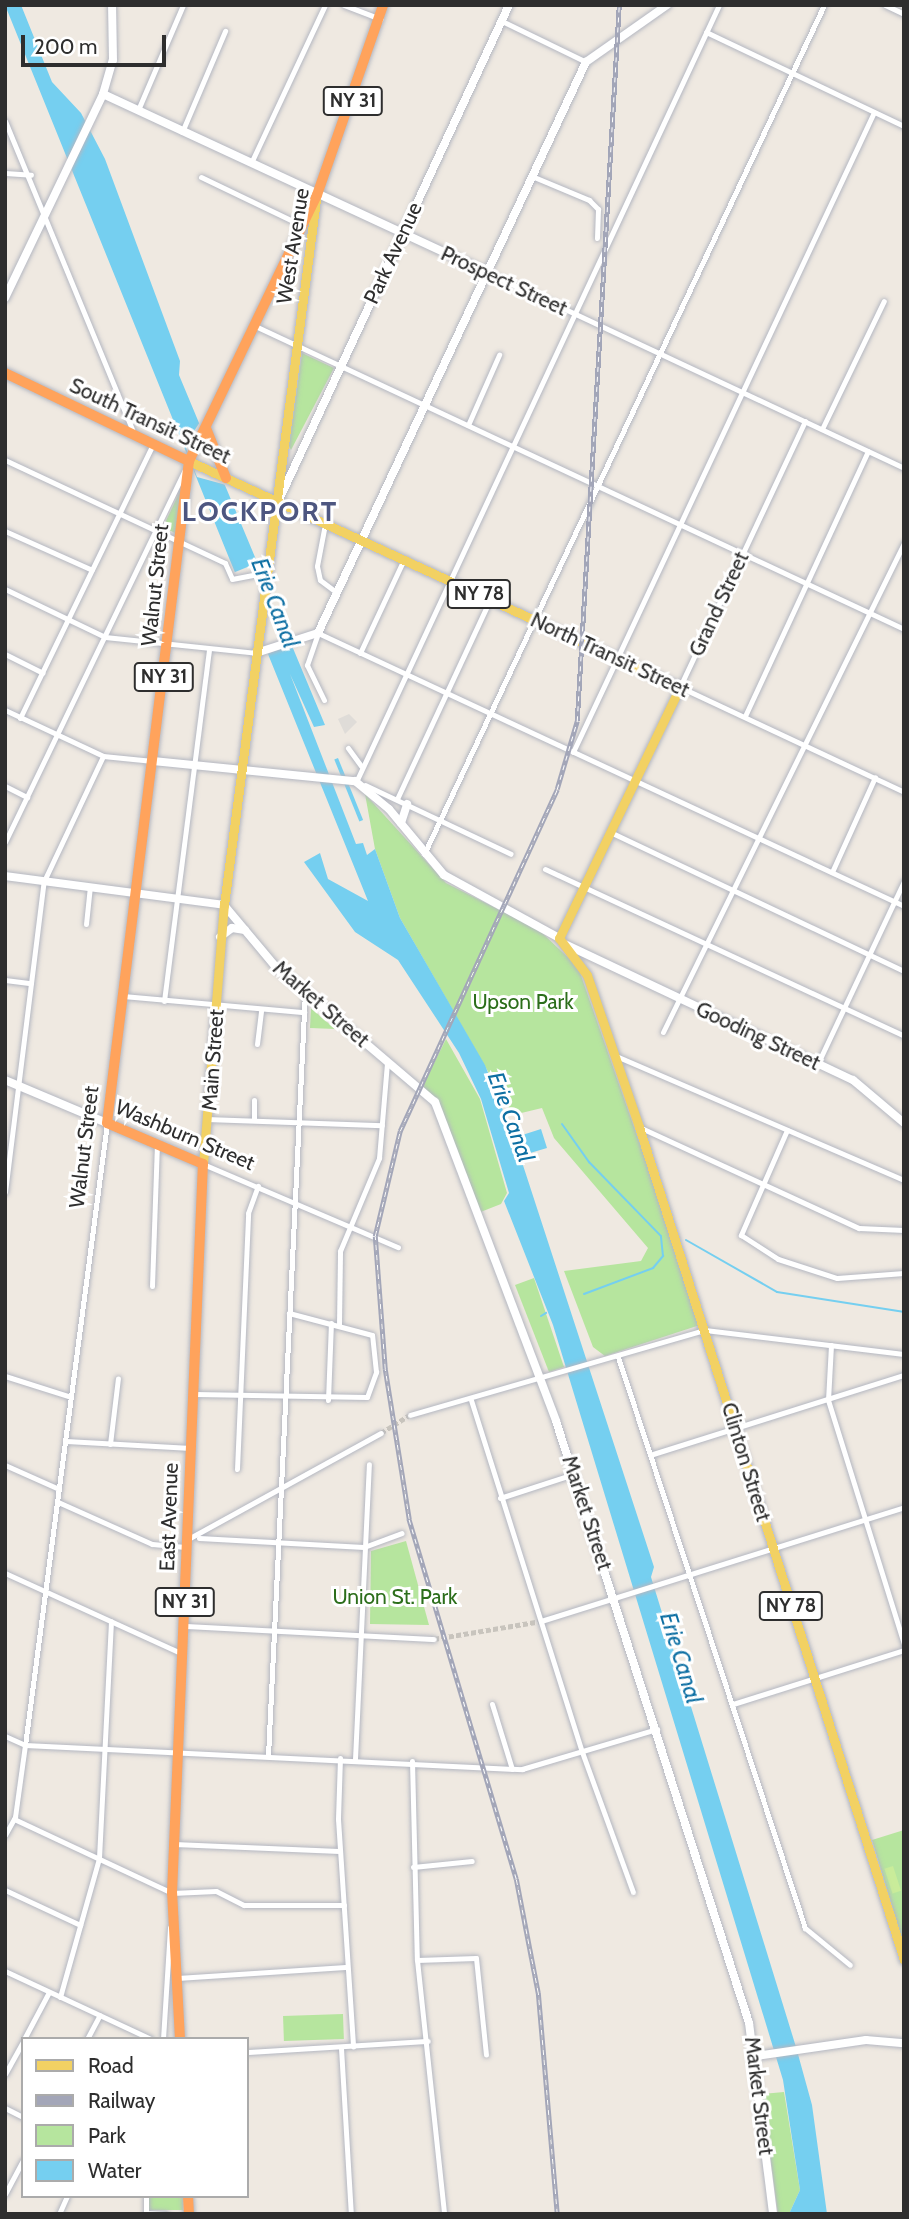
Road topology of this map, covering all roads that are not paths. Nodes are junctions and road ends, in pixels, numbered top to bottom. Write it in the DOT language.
graph roads {
  1 [pos="112,5"];
  2 [pos="183,5"];
  3 [pos="325,5"];
  4 [pos="344,5"];
  5 [pos="383,5"];
  6 [pos="509,5"];
  7 [pos="649,5"];
  8 [pos="667,5"];
  9 [pos="719,5"];
  10 [pos="824,5"];
  11 [pos="885,5"];
  12 [pos="655,13"];
  13 [pos="904,14"];
  14 [pos="380,19"];
  15 [pos="502,21"];
  16 [pos="225,31"];
  17 [pos="706,32"];
  18 [pos="586,62"];
  19 [pos="792,73"];
  20 [pos="103,94"];
  21 [pos="138,110"];
  22 [pos="874,112"];
  23 [pos="5,121"];
  24 [pos="904,126"];
  25 [pos="182,131"];
  26 [pos="251,163"];
  27 [pos="5,173"];
  28 [pos="31,175"];
  29 [pos="201,177"];
  30 [pos="534,177"];
  31 [pos="317,195"];
  32 [pos="46,210"];
  33 [pos="301,225"];
  34 [pos="402,233"];
  35 [pos="597,238"];
  36 [pos="488,273"];
  37 [pos="8,287"];
  38 [pos="5,298"];
  39 [pos="884,301"];
  40 [pos="574,314"];
  41 [pos="253,325"];
  42 [pos="298,348"];
  43 [pos="660,354"];
  44 [pos="499,355"];
  45 [pos="339,368"];
  46 [pos="5,373"];
  47 [pos="742,392"];
  48 [pos="425,407"];
  49 [pos="804,421"];
  50 [pos="207,425"];
  51 [pos="468,425"];
  52 [pos="822,429"];
  53 [pos="134,435"];
  54 [pos="153,444"];
  55 [pos="512,446"];
  56 [pos="868,452"];
  57 [pos="5,460"];
  58 [pos="190,460"];
  59 [pos="904,468"];
  60 [pos="229,479"];
  61 [pos="598,486"];
  62 [pos="278,502"];
  63 [pos="119,517"];
  64 [pos="326,523"];
  65 [pos="680,524"];
  66 [pos="5,531"];
  67 [pos="154,533"];
  68 [pos="361,538"];
  69 [pos="904,543"];
  70 [pos="178,544"];
  71 [pos="743,553"];
  72 [pos="404,559"];
  73 [pos="92,570"];
  74 [pos="268,575"];
  75 [pos="448,580"];
  76 [pos="806,582"];
  77 [pos="5,589"];
  78 [pos="336,592"];
  79 [pos="490,600"];
  80 [pos="871,614"];
  81 [pos="69,618"];
  82 [pos="534,620"];
  83 [pos="904,629"];
  84 [pos="318,633"];
  85 [pos="106,636"];
  86 [pos="168,644"];
  87 [pos="261,646"];
  88 [pos="209,650"];
  89 [pos="360,653"];
  90 [pos="5,654"];
  91 [pos="616,658"];
  92 [pos="43,673"];
  93 [pos="404,673"];
  94 [pos="680,687"];
  95 [pos="446,693"];
  96 [pos="324,700"];
  97 [pos="5,710"];
  98 [pos="489,712"];
  99 [pos="745,716"];
  100 [pos="20,718"];
  101 [pos="57,735"];
  102 [pos="807,746"];
  103 [pos="348,748"];
  104 [pos="573,752"];
  105 [pos="103,755"];
  106 [pos="153,761"];
  107 [pos="194,766"];
  108 [pos="361,766"];
  109 [pos="244,772"];
  110 [pos="875,777"];
  111 [pos="635,779"];
  112 [pos="355,781"];
  113 [pos="5,786"];
  114 [pos="904,792"];
  115 [pos="27,797"];
  116 [pos="397,799"];
  117 [pos="407,804"];
  118 [pos="439,819"];
  119 [pos="401,822"];
  120 [pos="610,832"];
  121 [pos="761,840"];
  122 [pos="5,842"];
  123 [pos="424,853"];
  124 [pos="511,854"];
  125 [pos="545,869"];
  126 [pos="832,872"];
  127 [pos="5,876"];
  128 [pos="44,881"];
  129 [pos="904,881"];
  130 [pos="585,887"];
  131 [pos="90,888"];
  132 [pos="734,891"];
  133 [pos="136,893"];
  134 [pos="177,898"];
  135 [pos="894,902"];
  136 [pos="904,906"];
  137 [pos="226,907"];
  138 [pos="86,924"];
  139 [pos="245,930"];
  140 [pos="222,935"];
  141 [pos="559,938"];
  142 [pos="567,945"];
  143 [pos="708,945"];
  144 [pos="869,955"];
  145 [pos="602,964"];
  146 [pos="583,967"];
  147 [pos="904,971"];
  148 [pos="5,979"];
  149 [pos="31,983"];
  150 [pos="305,992"];
  151 [pos="123,996"];
  152 [pos="680,999"];
  153 [pos="164,1001"];
  154 [pos="844,1007"];
  155 [pos="214,1008"];
  156 [pos="261,1010"];
  157 [pos="304,1012"];
  158 [pos="663,1032"];
  159 [pos="904,1036"];
  160 [pos="257,1044"];
  161 [pos="613,1055"];
  162 [pos="387,1062"];
  163 [pos="818,1063"];
  164 [pos="5,1080"];
  165 [pos="18,1084"];
  166 [pos="254,1100"];
  167 [pos="208,1119"];
  168 [pos="254,1119"];
  169 [pos="299,1122"];
  170 [pos="107,1123"];
  171 [pos="904,1123"];
  172 [pos="382,1125"];
  173 [pos="639,1127"];
  174 [pos="787,1130"];
  175 [pos="157,1144"];
  176 [pos="203,1164"];
  177 [pos="904,1180"];
  178 [pos="762,1185"];
  179 [pos="258,1186"];
  180 [pos="5,1192"];
  181 [pos="294,1201"];
  182 [pos="351,1225"];
  183 [pos="904,1230"];
  184 [pos="398,1248"];
  185 [pos="904,1273"];
  186 [pos="152,1286"];
  187 [pos="289,1312"];
  188 [pos="331,1323"];
  189 [pos="339,1325"];
  190 [pos="705,1330"];
  191 [pos="831,1345"];
  192 [pos="904,1354"];
  193 [pos="618,1357"];
  194 [pos="904,1375"];
  195 [pos="5,1376"];
  196 [pos="118,1378"];
  197 [pos="542,1381"];
  198 [pos="195,1394"];
  199 [pos="240,1395"];
  200 [pos="71,1397"];
  201 [pos="285,1397"];
  202 [pos="328,1399"];
  203 [pos="471,1400"];
  204 [pos="828,1400"];
  205 [pos="410,1415"];
  206 [pos="736,1429"];
  207 [pos="381,1433"];
  208 [pos="66,1441"];
  209 [pos="110,1444"];
  210 [pos="191,1448"];
  211 [pos="653,1454"];
  212 [pos="369,1464"];
  213 [pos="5,1465"];
  214 [pos="237,1469"];
  215 [pos="574,1475"];
  216 [pos="280,1488"];
  217 [pos="59,1489"];
  218 [pos="500,1498"];
  219 [pos="58,1503"];
  220 [pos="904,1507"];
  221 [pos="865,1519"];
  222 [pos="401,1533"];
  223 [pos="192,1541"];
  224 [pos="276,1543"];
  225 [pos="364,1546"];
  226 [pos="771,1547"];
  227 [pos="5,1573"];
  228 [pos="691,1575"];
  229 [pos="45,1592"];
  230 [pos="615,1598"];
  231 [pos="111,1621"];
  232 [pos="541,1621"];
  233 [pos="184,1626"];
  234 [pos="271,1631"];
  235 [pos="360,1634"];
  236 [pos="434,1639"];
  237 [pos="904,1644"];
  238 [pos="904,1650"];
  239 [pos="183,1654"];
  240 [pos="814,1677"];
  241 [pos="492,1704"];
  242 [pos="733,1704"];
  243 [pos="657,1729"];
  244 [pos="5,1736"];
  245 [pos="25,1745"];
  246 [pos="105,1749"];
  247 [pos="177,1752"];
  248 [pos="582,1752"];
  249 [pos="268,1756"];
  250 [pos="340,1758"];
  251 [pos="355,1759"];
  252 [pos="412,1761"];
  253 [pos="512,1769"];
  254 [pos="14,1819"];
  255 [pos="5,1835"];
  256 [pos="174,1844"];
  257 [pos="340,1851"];
  258 [pos="99,1858"];
  259 [pos="472,1861"];
  260 [pos="413,1867"];
  261 [pos="5,1890"];
  262 [pos="633,1892"];
  263 [pos="172,1893"];
  264 [pos="344,1905"];
  265 [pos="80,1925"];
  266 [pos="416,1960"];
  267 [pos="904,1960"];
  268 [pos="849,1965"];
  269 [pos="348,1967"];
  270 [pos="5,1971"];
  271 [pos="176,1978"];
  272 [pos="49,1992"];
  273 [pos="60,1997"];
  274 [pos="100,2015"];
  275 [pos="25,2037"];
  276 [pos="88,2037"];
  277 [pos="146,2037"];
  278 [pos="163,2037"];
  279 [pos="180,2037"];
  280 [pos="428,2041"];
  281 [pos="904,2043"];
  282 [pos="21,2044"];
  283 [pos="352,2047"];
  284 [pos="341,2048"];
  285 [pos="248,2052"];
  286 [pos="486,2054"];
  287 [pos="756,2056"];
  288 [pos="5,2074"];
  289 [pos="5,2108"];
  290 [pos="21,2116"];
  291 [pos="21,2165"];
  292 [pos="5,2194"];
  293 [pos="66,2198"];
  294 [pos="59,2214"];
  295 [pos="146,2214"];
  296 [pos="166,2214"];
  297 [pos="351,2214"];
  298 [pos="444,2214"];
  299 [pos="773,2214"];
  1 -- 20 [label="street"];
  2 -- 21 [label="street"];
  3 -- 26 [label="street"];
  4 -- 14 [label="street"];
  5 -- 14 [label="highway, West Avenue / NY 31"];
  6 -- 15 [label="street, Park Avenue"];
  7 -- 12 [label="street"];
  8 -- 12 [label="street"];
  9 -- 17 [label="street"];
  10 -- 19 [label="street"];
  11 -- 13 [label="street"];
  12 -- 18 [label="street"];
  14 -- 31 [label="highway, West Avenue / NY 31"];
  15 -- 18 [label="street"];
  15 -- 34 [label="street, Park Avenue"];
  16 -- 25 [label="street"];
  17 -- 19 [label="street"];
  17 -- 40 [label="street"];
  18 -- 30 [label="street"];
  19 -- 22 [label="street"];
  19 -- 43 [label="street"];
  20 -- 21 [label="street, Prospect Street"];
  20 -- 32 [label="street"];
  21 -- 25 [label="street, Prospect Street"];
  22 -- 24 [label="street"];
  22 -- 47 [label="street"];
  23 -- 28 [label="street"];
  25 -- 26 [label="street, Prospect Street"];
  26 -- 31 [label="street, Prospect Street"];
  27 -- 28 [label="street"];
  28 -- 32 [label="street"];
  29 -- 33 [label="street"];
  30 -- 35 [label="street"];
  30 -- 36 [label="street"];
  31 -- 33 [label="highway, NY 31"];
  31 -- 34 [label="street, Prospect Street"];
  31 -- 42 [label="main road, West Avenue"];
  32 -- 37 [label="street"];
  32 -- 53 [label="street"];
  33 -- 41 [label="highway, NY 31"];
  34 -- 36 [label="street, Prospect Street"];
  34 -- 45 [label="street, Park Avenue"];
  36 -- 40 [label="street, Prospect Street"];
  36 -- 48 [label="street"];
  37 -- 38 [label="street"];
  39 -- 52 [label="street"];
  40 -- 43 [label="street, Prospect Street"];
  40 -- 55 [label="street"];
  41 -- 42 [label="street"];
  41 -- 50 [label="highway, NY 31"];
  42 -- 45 [label="street"];
  42 -- 62 [label="main road, West Avenue"];
  43 -- 47 [label="street, Prospect Street"];
  43 -- 61 [label="street"];
  44 -- 51 [label="street"];
  45 -- 48 [label="street"];
  45 -- 62 [label="street, Park Avenue"];
  46 -- 53 [label="highway, South Transit Street / NY 78"];
  47 -- 49 [label="street, Prospect Street"];
  47 -- 65 [label="street"];
  48 -- 51 [label="street"];
  48 -- 68 [label="street"];
  49 -- 52 [label="street, Prospect Street"];
  49 -- 71 [label="street, Grand Street"];
  50 -- 58 [label="highway, NY 31"];
  50 -- 60 [label="highway"];
  51 -- 55 [label="street"];
  52 -- 56 [label="street, Prospect Street"];
  53 -- 54 [label="highway, South Transit Street / NY 78"];
  54 -- 58 [label="highway, South Transit Street / NY 78"];
  54 -- 63 [label="street"];
  55 -- 61 [label="street"];
  55 -- 75 [label="street"];
  56 -- 59 [label="street, Prospect Street"];
  56 -- 76 [label="street"];
  57 -- 63 [label="street"];
  58 -- 60 [label="main road, South Transit Street / NY 78"];
  58 -- 67 [label="street"];
  58 -- 70 [label="highway, Walnut Street / NY 31"];
  60 -- 62 [label="main road, South Transit Street / NY 78"];
  61 -- 65 [label="street"];
  61 -- 82 [label="street"];
  62 -- 64 [label="main road, North Transit Street / NY 78"];
  62 -- 74 [label="main road, Main Street"];
  63 -- 67 [label="street"];
  63 -- 73 [label="street"];
  64 -- 68 [label="main road, North Transit Street / NY 78"];
  64 -- 78 [label="street"];
  65 -- 71 [label="street"];
  65 -- 91 [label="street"];
  66 -- 73 [label="street"];
  67 -- 70 [label="street"];
  67 -- 85 [label="street"];
  68 -- 72 [label="main road, North Transit Street / NY 78"];
  68 -- 78 [label="street"];
  69 -- 80 [label="street"];
  70 -- 74 [label="street"];
  70 -- 86 [label="highway, Walnut Street / NY 31"];
  71 -- 76 [label="street"];
  71 -- 94 [label="street, Grand Street"];
  72 -- 75 [label="main road, North Transit Street / NY 78"];
  72 -- 89 [label="street"];
  73 -- 81 [label="street"];
  74 -- 87 [label="main road, Main Street"];
  75 -- 79 [label="main road, North Transit Street / NY 78"];
  75 -- 93 [label="street"];
  76 -- 80 [label="street"];
  76 -- 99 [label="street"];
  77 -- 81 [label="street"];
  78 -- 84 [label="street"];
  79 -- 82 [label="main road, North Transit Street / NY 78"];
  79 -- 95 [label="street"];
  80 -- 83 [label="street"];
  80 -- 102 [label="street"];
  81 -- 85 [label="street"];
  81 -- 92 [label="street"];
  82 -- 91 [label="main road, North Transit Street / NY 78"];
  82 -- 98 [label="street"];
  84 -- 87 [label="street"];
  84 -- 89 [label="street"];
  84 -- 96 [label="street"];
  85 -- 86 [label="street"];
  85 -- 101 [label="street"];
  86 -- 88 [label="street"];
  86 -- 106 [label="highway, Walnut Street / NY 31"];
  87 -- 88 [label="street"];
  87 -- 109 [label="main road, Main Street"];
  88 -- 107 [label="street"];
  89 -- 93 [label="street"];
  90 -- 92 [label="street"];
  91 -- 94 [label="main road, North Transit Street / NY 78"];
  91 -- 104 [label="street"];
  92 -- 100 [label="street"];
  93 -- 95 [label="street"];
  93 -- 108 [label="street"];
  94 -- 99 [label="street, North Transit Street"];
  94 -- 111 [label="main road, Grand Street"];
  95 -- 98 [label="street"];
  95 -- 116 [label="street"];
  97 -- 100 [label="street"];
  98 -- 104 [label="street"];
  98 -- 118 [label="street"];
  99 -- 102 [label="street, North Transit Street"];
  100 -- 101 [label="street"];
  101 -- 105 [label="street"];
  101 -- 115 [label="street"];
  102 -- 110 [label="street, North Transit Street"];
  102 -- 121 [label="street"];
  103 -- 108 [label="street"];
  104 -- 111 [label="street"];
  105 -- 106 [label="street"];
  105 -- 128 [label="street"];
  106 -- 107 [label="street"];
  106 -- 133 [label="highway, Walnut Street / NY 31"];
  107 -- 109 [label="street"];
  107 -- 134 [label="street"];
  108 -- 112 [label="street"];
  109 -- 112 [label="street"];
  109 -- 137 [label="main road, Main Street"];
  110 -- 114 [label="street, North Transit Street"];
  110 -- 126 [label="street"];
  111 -- 120 [label="main road, Grand Street"];
  111 -- 121 [label="street"];
  112 -- 116 [label="street"];
  112 -- 119 [label="street, Gooding Street"];
  113 -- 115 [label="street"];
  115 -- 122 [label="street"];
  116 -- 117 [label="street"];
  117 -- 118 [label="street"];
  117 -- 119 [label="street"];
  118 -- 123 [label="street"];
  118 -- 124 [label="street"];
  119 -- 123 [label="street, Gooding Street"];
  120 -- 130 [label="main road, Grand Street"];
  120 -- 132 [label="street"];
  121 -- 126 [label="street"];
  121 -- 132 [label="street"];
  123 -- 141 [label="street, Gooding Street"];
  125 -- 130 [label="street"];
  126 -- 135 [label="street"];
  127 -- 128 [label="street"];
  128 -- 131 [label="street"];
  128 -- 149 [label="street"];
  129 -- 135 [label="street"];
  130 -- 141 [label="main road, Grand Street"];
  130 -- 143 [label="street"];
  131 -- 133 [label="street"];
  131 -- 138 [label="street"];
  132 -- 143 [label="street"];
  132 -- 144 [label="street"];
  133 -- 134 [label="street"];
  133 -- 151 [label="highway, Walnut Street / NY 31"];
  134 -- 137 [label="street"];
  134 -- 153 [label="street"];
  135 -- 136 [label="street"];
  135 -- 144 [label="street"];
  137 -- 139 [label="street, Market Street"];
  137 -- 140 [label="main road, Main Street"];
  139 -- 140 [label="street"];
  139 -- 150 [label="street, Market Street"];
  140 -- 155 [label="main road, Main Street"];
  141 -- 142 [label="main road, Gooding Street / NY 78"];
  142 -- 145 [label="street, Gooding Street"];
  142 -- 146 [label="main road, Gooding Street / NY 78"];
  143 -- 152 [label="street"];
  143 -- 154 [label="street"];
  144 -- 147 [label="street"];
  144 -- 154 [label="street"];
  145 -- 146 [label="street"];
  145 -- 152 [label="street, Gooding Street"];
  146 -- 161 [label="main road, Clinton Street / NY 78"];
  148 -- 149 [label="street"];
  149 -- 165 [label="street"];
  150 -- 157 [label="street"];
  150 -- 162 [label="street, Market Street"];
  151 -- 153 [label="street"];
  151 -- 170 [label="highway, Walnut Street / NY 31"];
  152 -- 158 [label="street"];
  152 -- 163 [label="street, Gooding Street"];
  153 -- 155 [label="street"];
  154 -- 159 [label="street"];
  154 -- 163 [label="street"];
  155 -- 156 [label="street"];
  155 -- 167 [label="main road, Main Street"];
  156 -- 157 [label="street"];
  156 -- 160 [label="street"];
  157 -- 169 [label="street"];
  161 -- 173 [label="main road, Clinton Street / NY 78"];
  161 -- 174 [label="street"];
  162 -- 172 [label="street"];
  162 -- 197 [label="street, Market Street"];
  163 -- 171 [label="street, Gooding Street"];
  164 -- 165 [label="street, Washburn Street"];
  165 -- 170 [label="street, Washburn Street"];
  165 -- 180 [label="street"];
  166 -- 168 [label="street"];
  167 -- 168 [label="street"];
  167 -- 176 [label="main road, Main Street"];
  168 -- 169 [label="street"];
  169 -- 172 [label="street"];
  169 -- 181 [label="street"];
  170 -- 175 [label="highway, Washburn Street"];
  170 -- 200 [label="street, Walnut Street"];
  172 -- 182 [label="street"];
  173 -- 178 [label="street"];
  173 -- 190 [label="main road, Clinton Street / NY 78"];
  174 -- 177 [label="street"];
  174 -- 178 [label="street"];
  175 -- 176 [label="highway, Washburn Street"];
  175 -- 186 [label="street"];
  176 -- 179 [label="street, Washburn Street"];
  176 -- 198 [label="highway, East Avenue / NY 31"];
  178 -- 183 [label="street"];
  178 -- 185 [label="street"];
  179 -- 181 [label="street, Washburn Street"];
  179 -- 199 [label="street"];
  181 -- 182 [label="street, Washburn Street"];
  181 -- 187 [label="street"];
  182 -- 184 [label="street, Washburn Street"];
  182 -- 189 [label="street"];
  187 -- 188 [label="street"];
  187 -- 201 [label="street"];
  188 -- 189 [label="street"];
  188 -- 202 [label="street"];
  189 -- 202 [label="street"];
  190 -- 191 [label="street"];
  190 -- 193 [label="street"];
  190 -- 206 [label="main road, Clinton Street / NY 78"];
  191 -- 192 [label="street"];
  191 -- 204 [label="street"];
  193 -- 197 [label="street"];
  193 -- 211 [label="street"];
  194 -- 204 [label="street"];
  195 -- 200 [label="street"];
  196 -- 209 [label="street"];
  197 -- 203 [label="street"];
  197 -- 215 [label="street, Market Street"];
  198 -- 199 [label="street"];
  198 -- 210 [label="highway, East Avenue / NY 31"];
  199 -- 201 [label="street"];
  199 -- 214 [label="street"];
  200 -- 208 [label="street, Walnut Street"];
  201 -- 202 [label="street"];
  201 -- 216 [label="street"];
  203 -- 205 [label="street"];
  203 -- 218 [label="street"];
  204 -- 206 [label="street"];
  204 -- 221 [label="street"];
  206 -- 211 [label="street"];
  206 -- 226 [label="main road, Clinton Street / NY 78"];
  207 -- 216 [label="street"];
  208 -- 209 [label="street"];
  208 -- 217 [label="street, Walnut Street"];
  209 -- 210 [label="street"];
  210 -- 223 [label="highway, East Avenue / NY 31"];
  211 -- 228 [label="street"];
  212 -- 225 [label="street"];
  213 -- 217 [label="street"];
  215 -- 218 [label="street"];
  215 -- 230 [label="street, Market Street"];
  216 -- 223 [label="street"];
  216 -- 224 [label="street"];
  217 -- 219 [label="street, Walnut Street"];
  218 -- 232 [label="street"];
  219 -- 223 [label="street"];
  219 -- 229 [label="street, Walnut Street"];
  220 -- 221 [label="street"];
  221 -- 226 [label="street"];
  221 -- 237 [label="street"];
  222 -- 225 [label="street"];
  223 -- 224 [label="street"];
  223 -- 233 [label="highway, East Avenue / NY 31"];
  224 -- 225 [label="street"];
  224 -- 234 [label="street"];
  225 -- 235 [label="street"];
  226 -- 228 [label="street"];
  226 -- 240 [label="main road, Clinton Street / NY 78"];
  227 -- 229 [label="street"];
  228 -- 230 [label="street"];
  228 -- 242 [label="street"];
  229 -- 231 [label="street"];
  229 -- 245 [label="street, Walnut Street"];
  230 -- 232 [label="street"];
  230 -- 243 [label="street, Market Street"];
  231 -- 239 [label="street"];
  231 -- 246 [label="street"];
  232 -- 248 [label="street"];
  233 -- 234 [label="street"];
  233 -- 239 [label="highway, East Avenue / NY 31"];
  234 -- 235 [label="street"];
  234 -- 249 [label="street"];
  235 -- 236 [label="street"];
  235 -- 251 [label="street"];
  238 -- 240 [label="street"];
  239 -- 247 [label="highway, East Avenue / NY 31"];
  240 -- 242 [label="street"];
  240 -- 267 [label="main road, Clinton Street / NY 78"];
  241 -- 253 [label="street"];
  242 -- 268 [label="street"];
  243 -- 248 [label="street"];
  243 -- 287 [label="street, Market Street"];
  244 -- 245 [label="street"];
  245 -- 246 [label="street"];
  245 -- 254 [label="street, Walnut Street"];
  246 -- 247 [label="street"];
  246 -- 258 [label="street"];
  247 -- 249 [label="street"];
  247 -- 256 [label="highway, East Avenue / NY 31"];
  248 -- 253 [label="street"];
  248 -- 262 [label="street"];
  249 -- 250 [label="street"];
  250 -- 251 [label="street"];
  250 -- 257 [label="street"];
  251 -- 252 [label="street"];
  252 -- 253 [label="street"];
  252 -- 260 [label="street"];
  254 -- 255 [label="street, Walnut Street"];
  254 -- 258 [label="street"];
  256 -- 257 [label="street"];
  256 -- 263 [label="highway, East Avenue / NY 31"];
  257 -- 264 [label="street"];
  258 -- 263 [label="street"];
  258 -- 265 [label="street"];
  259 -- 260 [label="street"];
  260 -- 266 [label="street"];
  261 -- 265 [label="street"];
  263 -- 264 [label="street"];
  263 -- 271 [label="highway, East Avenue / NY 31"];
  263 -- 278 [label="street"];
  264 -- 269 [label="street"];
  265 -- 273 [label="street"];
  266 -- 280 [label="street"];
  266 -- 286 [label="street"];
  269 -- 271 [label="street"];
  269 -- 283 [label="street"];
  270 -- 272 [label="street"];
  271 -- 279 [label="highway, East Avenue / NY 31"];
  272 -- 273 [label="street"];
  272 -- 275 [label="street"];
  273 -- 274 [label="street"];
  274 -- 276 [label="street"];
  274 -- 277 [label="street"];
  280 -- 283 [label="street"];
  280 -- 298 [label="street"];
  281 -- 287 [label="street"];
  282 -- 288 [label="street"];
  283 -- 284 [label="street"];
  284 -- 285 [label="street"];
  284 -- 297 [label="street"];
  287 -- 299 [label="street, Market Street"];
  289 -- 290 [label="street"];
  291 -- 292 [label="street"];
  293 -- 294 [label="street"];
  295 -- 296 [label="street"];
}
